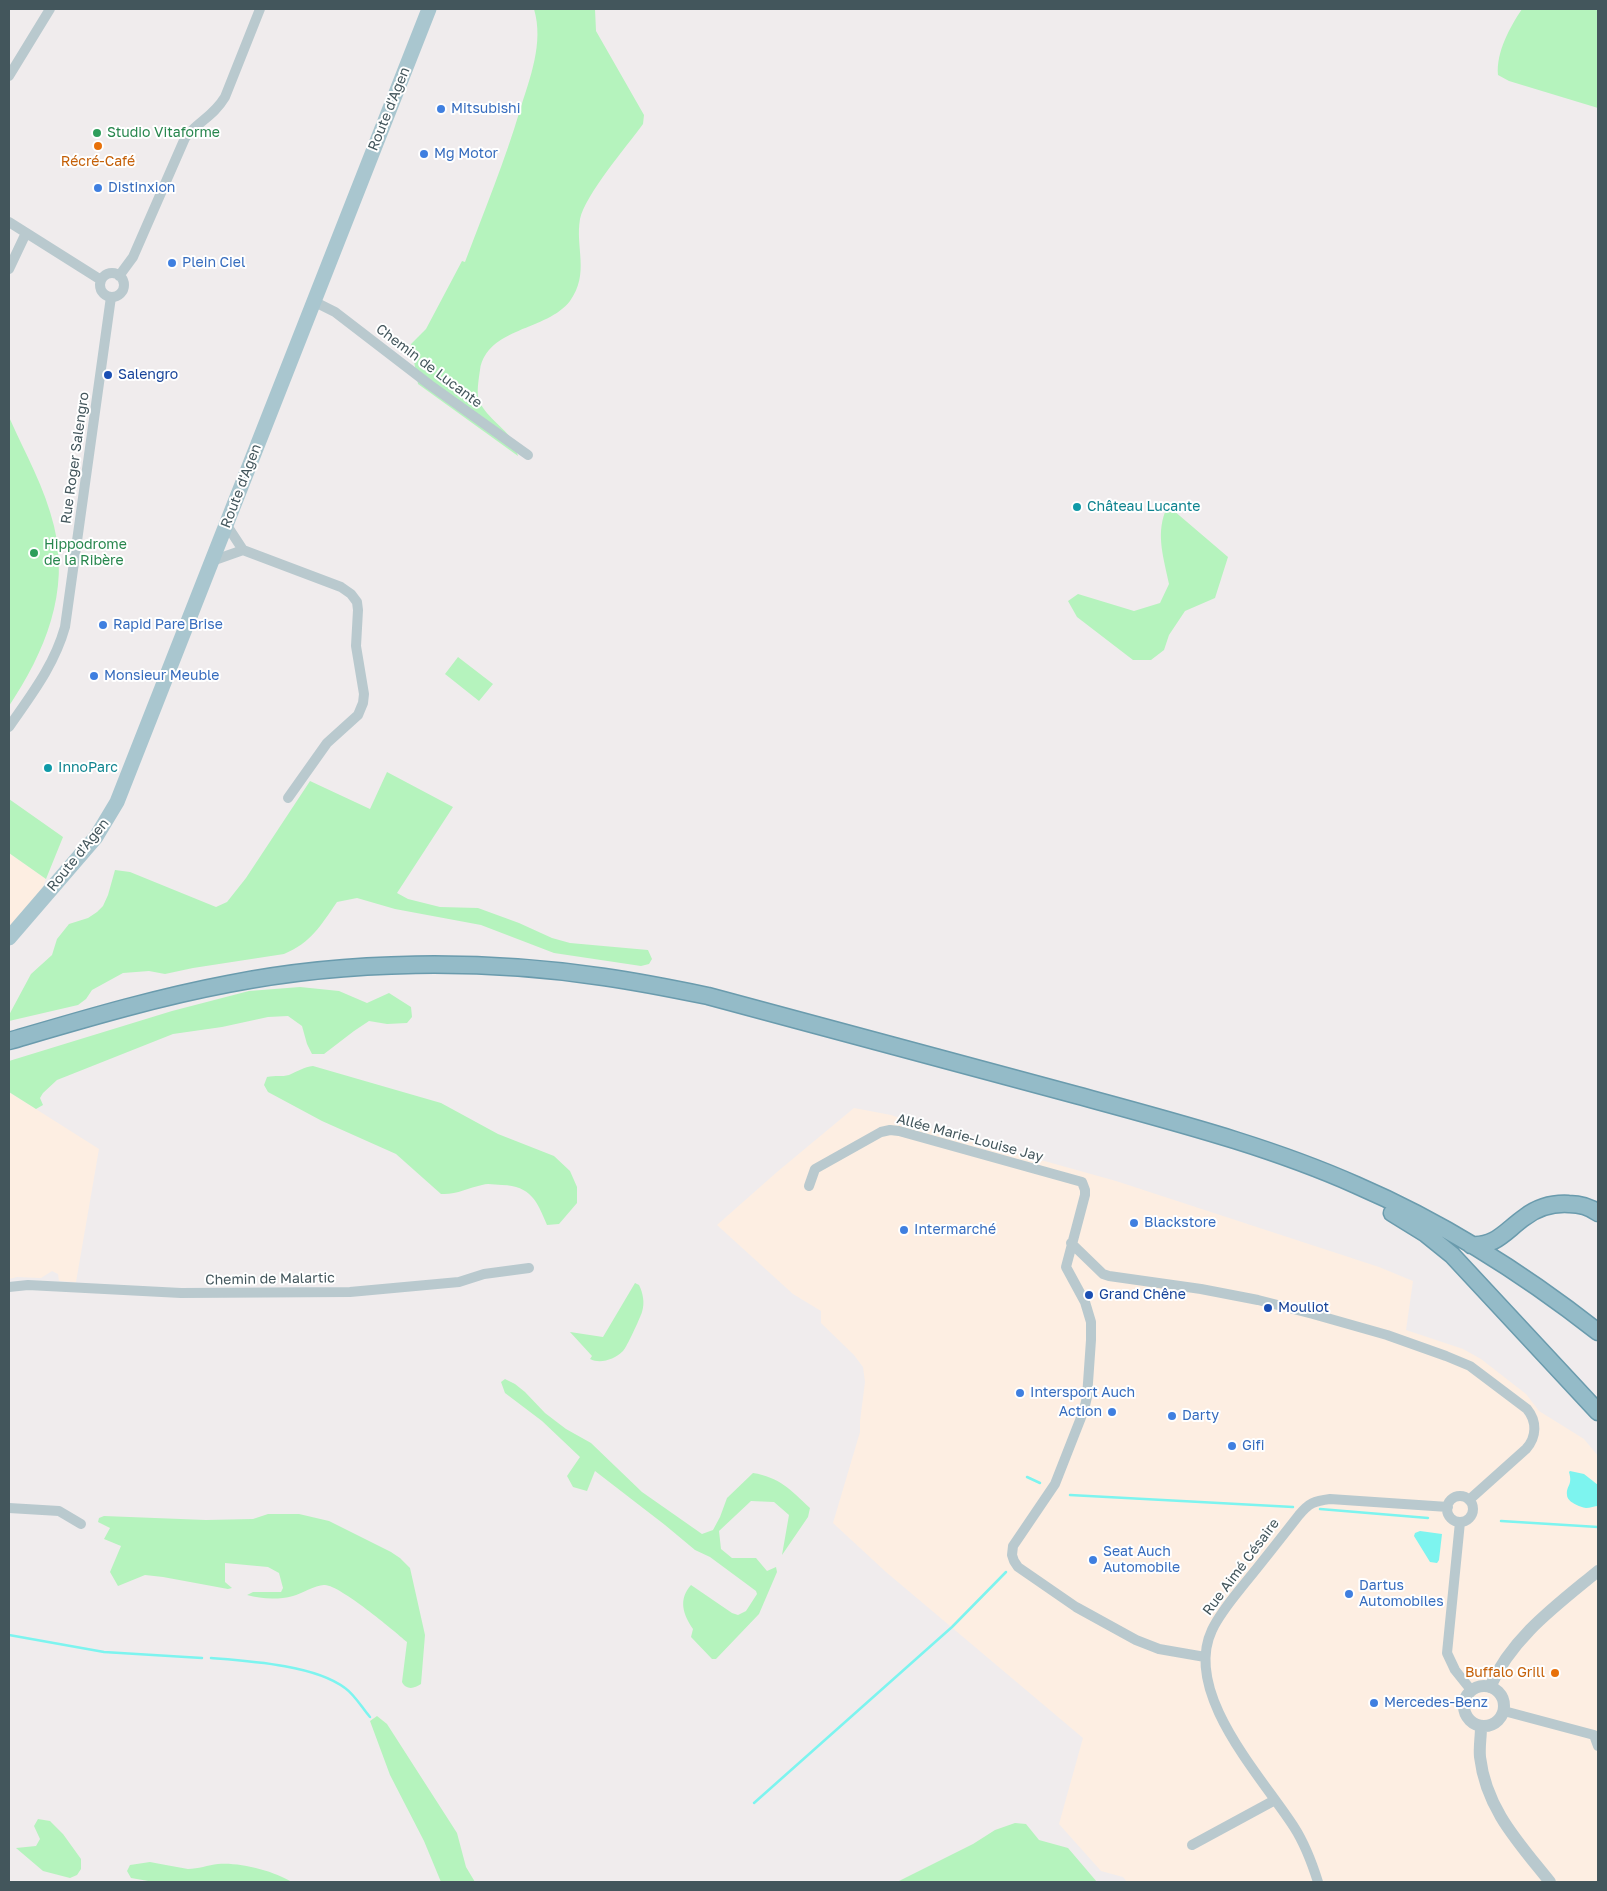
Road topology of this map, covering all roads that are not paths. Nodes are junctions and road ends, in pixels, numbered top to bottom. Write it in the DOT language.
graph roads {
  1 [pos="50,9"];
  2 [pos="260,9"];
  3 [pos="429,9"];
  4 [pos="9,76"];
  5 [pos="9,222"];
  6 [pos="26,233"];
  7 [pos="9,270"];
  8 [pos="119,276"];
  9 [pos="101,280"];
  10 [pos="111,296"];
  11 [pos="314,301"];
  12 [pos="528,455"];
  13 [pos="226,524"];
  14 [pos="243,550"];
  15 [pos="212,561"];
  16 [pos="9,727"];
  17 [pos="288,798"];
  18 [pos="9,938"];
  19 [pos="9,1041"];
  20 [pos="1287,1157"];
  21 [pos="808,1186"];
  22 [pos="1598,1213"];
  23 [pos="1071,1243"];
  24 [pos="1471,1245"];
  25 [pos="529,1268"];
  26 [pos="9,1287"];
  27 [pos="1598,1332"];
  28 [pos="1598,1412"];
  29 [pos="1469,1500"];
  30 [pos="1448,1507"];
  31 [pos="9,1508"];
  32 [pos="1460,1522"];
  33 [pos="81,1524"];
  34 [pos="1598,1571"];
  35 [pos="1205,1657"];
  36 [pos="1490,1687"];
  37 [pos="1471,1690"];
  38 [pos="1504,1710"];
  39 [pos="1481,1727"];
  40 [pos="1596,1731"];
  41 [pos="1598,1746"];
  42 [pos="1275,1800"];
  43 [pos="1192,1845"];
  44 [pos="1318,1882"];
  45 [pos="1550,1882"];
  1 -- 4 [label="street"];
  2 -- 8 [label="street"];
  3 -- 11 [label="main road, Route d'Agen"];
  5 -- 6 [label="street"];
  6 -- 7 [label="street"];
  6 -- 9 [label="street"];
  8 -- 9 [label="street"];
  8 -- 10 [label="street"];
  9 -- 10 [label="street"];
  10 -- 16 [label="street, Rue Roger Salengro"];
  11 -- 12 [label="street, Chemin de Lucante"];
  11 -- 13 [label="main road, Route d'Agen"];
  13 -- 14 [label="street"];
  13 -- 15 [label="main road, Route d'Agen"];
  14 -- 15 [label="street"];
  14 -- 17 [label="street"];
  15 -- 18 [label="main road, Route d'Agen"];
  19 -- 20 [label="highway"];
  20 -- 24 [label="highway"];
  20 -- 28 [label="highway"];
  21 -- 23 [label="street, Allée Marie-Louise Jay"];
  22 -- 24 [label="highway"];
  23 -- 29 [label="street"];
  23 -- 35 [label="street"];
  24 -- 27 [label="highway"];
  25 -- 26 [label="street, Chemin de Malartic"];
  29 -- 30 [label="street"];
  29 -- 32 [label="street"];
  30 -- 32 [label="street"];
  30 -- 35 [label="street, Rue Aimé Césaire"];
  31 -- 33 [label="street"];
  32 -- 37 [label="street"];
  34 -- 36 [label="street"];
  35 -- 42 [label="street, Rue Aimé Césaire"];
  36 -- 37 [label="street"];
  36 -- 38 [label="street"];
  37 -- 39 [label="street"];
  38 -- 39 [label="street"];
  38 -- 40 [label="street"];
  39 -- 45 [label="street"];
  40 -- 41 [label="street"];
  42 -- 43 [label="street"];
  42 -- 44 [label="street, Rue Aimé Césaire"];
}
